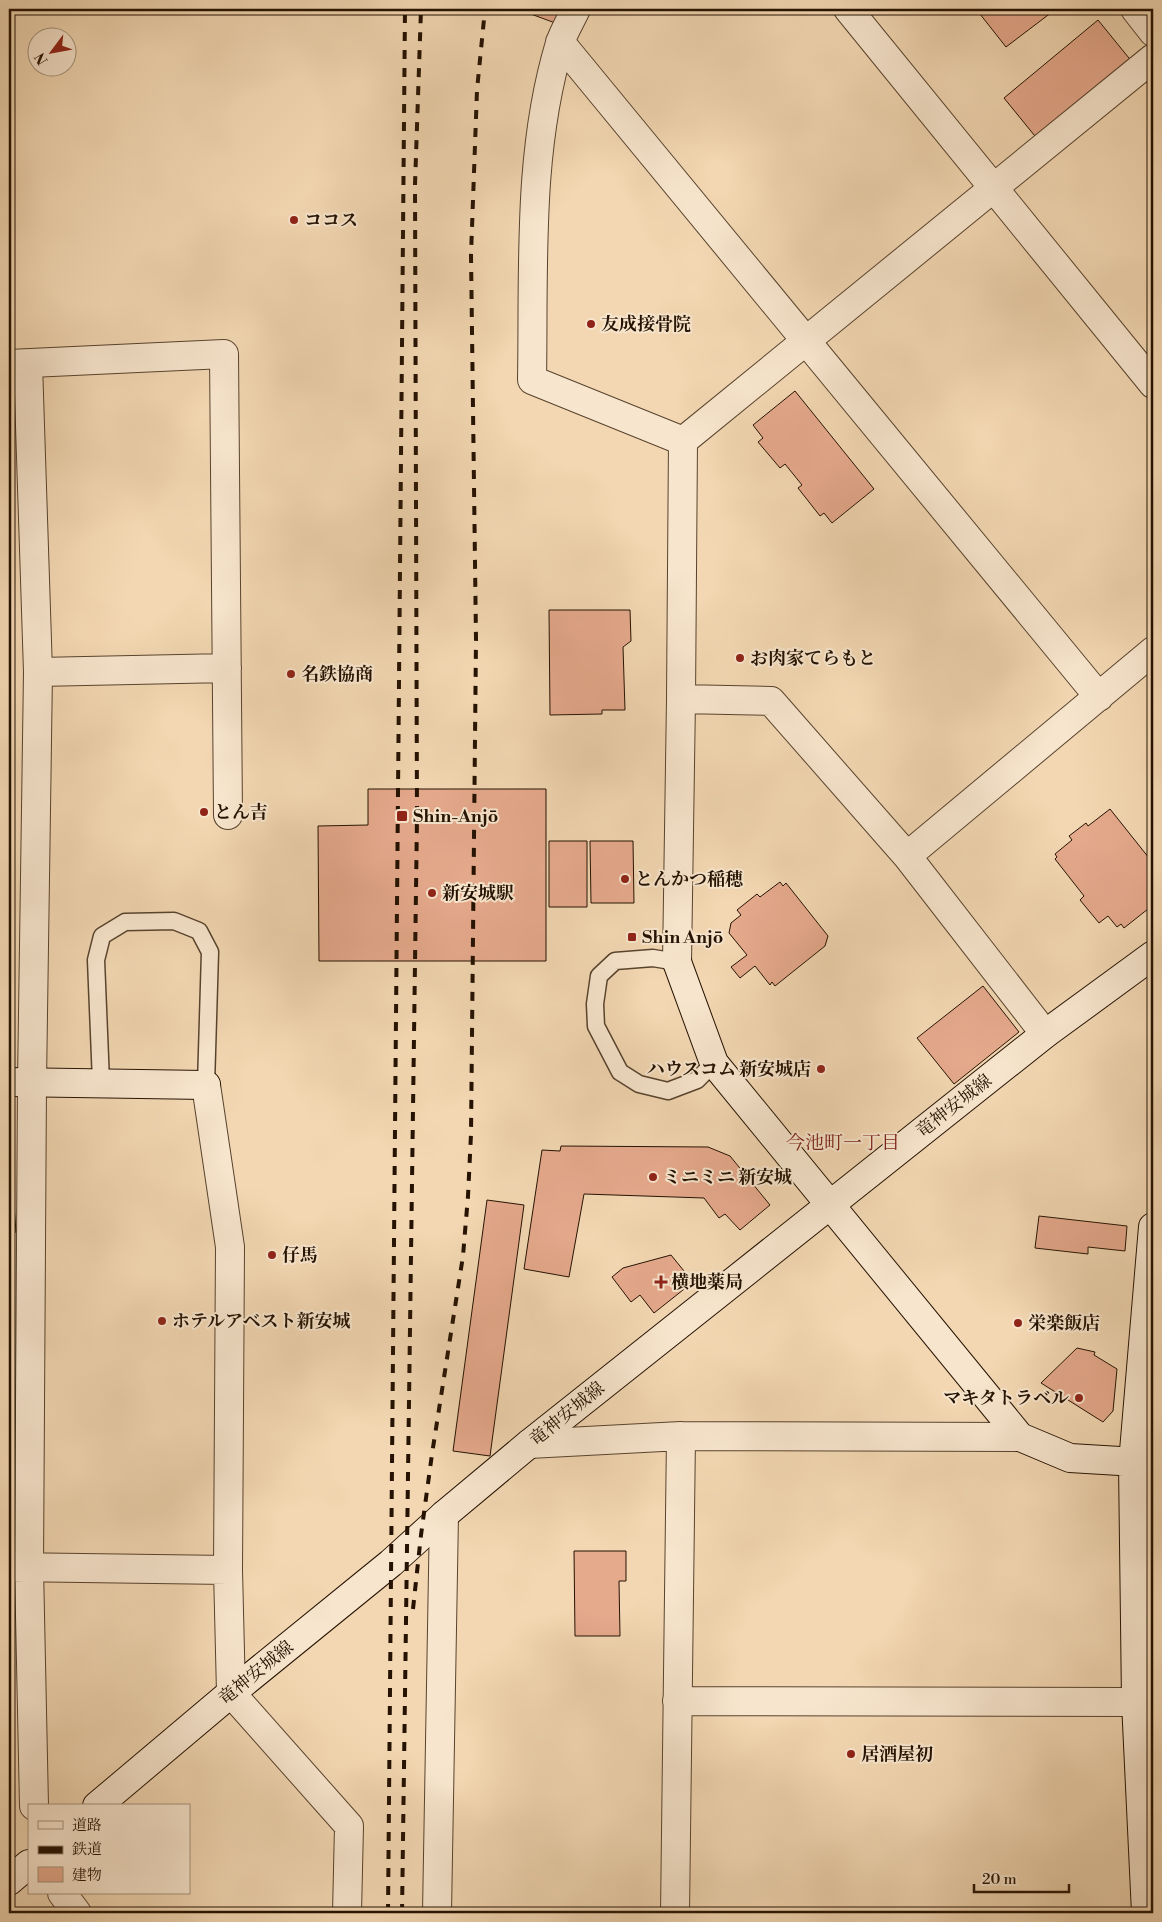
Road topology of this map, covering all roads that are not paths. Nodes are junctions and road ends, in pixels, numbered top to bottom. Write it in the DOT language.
graph roads {
  1 [pos="576,9"];
  2 [pos="848,9"];
  3 [pos="1135,9"];
  4 [pos="1153,32"];
  5 [pos="560,42"];
  6 [pos="1153,58"];
  7 [pos="994,188"];
  8 [pos="806,341"];
  9 [pos="18,364"];
  10 [pos="1153,384"];
  11 [pos="683,441"];
  12 [pos="1153,651"];
  13 [pos="227,668"];
  14 [pos="38,672"];
  15 [pos="1099,697"];
  16 [pos="681,699"];
  17 [pos="228,816"];
  18 [pos="907,856"];
  19 [pos="1153,955"];
  20 [pos="676,962"];
  21 [pos="1046,1034"];
  22 [pos="714,1062"];
  23 [pos="20,1082"];
  24 [pos="101,1082"];
  25 [pos="206,1085"];
  26 [pos="831,1204"];
  27 [pos="1153,1227"];
  28 [pos="681,1436"];
  29 [pos="1020,1437"];
  30 [pos="529,1444"];
  31 [pos="1143,1463"];
  32 [pos="444,1515"];
  33 [pos="19,1567"];
  34 [pos="228,1570"];
  35 [pos="231,1693"];
  36 [pos="678,1701"];
  37 [pos="1136,1702"];
  38 [pos="34,1804"];
  39 [pos="99,1804"];
  40 [pos="28,1865"];
  41 [pos="9,1881"];
  42 [pos="63,1894"];
  43 [pos="77,1913"];
  44 [pos="347,1913"];
  45 [pos="437,1913"];
  46 [pos="675,1913"];
  47 [pos="1146,1913"];
  1 -- 5 [label="street"];
  2 -- 7 [label="street"];
  3 -- 4 [label="street"];
  5 -- 8 [label="street"];
  5 -- 11 [label="street"];
  6 -- 7 [label="street"];
  7 -- 8 [label="street"];
  7 -- 10 [label="street"];
  8 -- 11 [label="street"];
  8 -- 15 [label="street"];
  9 -- 13 [label="street"];
  9 -- 14 [label="street"];
  11 -- 16 [label="street"];
  12 -- 15 [label="street"];
  13 -- 14 [label="street"];
  13 -- 17 [label="street"];
  14 -- 23 [label="street"];
  15 -- 18 [label="street"];
  16 -- 18 [label="street"];
  16 -- 20 [label="street"];
  18 -- 21 [label="street"];
  19 -- 21 [label="street, 竜神安城線"];
  20 -- 22 [label="street"];
  20 -- 22 [label="lane"];
  21 -- 26 [label="street, 竜神安城線"];
  22 -- 26 [label="street"];
  23 -- 24 [label="street"];
  23 -- 33 [label="street"];
  24 -- 25 [label="street"];
  24 -- 25 [label="lane"];
  25 -- 34 [label="street"];
  26 -- 29 [label="street"];
  26 -- 30 [label="street, 竜神安城線"];
  27 -- 31 [label="street"];
  28 -- 29 [label="street"];
  28 -- 30 [label="street"];
  28 -- 36 [label="street"];
  29 -- 31 [label="street"];
  30 -- 32 [label="street, 竜神安城線"];
  31 -- 37 [label="street"];
  32 -- 35 [label="street, 竜神安城線"];
  32 -- 45 [label="street"];
  33 -- 34 [label="street"];
  33 -- 38 [label="street"];
  34 -- 35 [label="street"];
  35 -- 39 [label="street, 竜神安城線"];
  35 -- 44 [label="street"];
  36 -- 37 [label="street"];
  36 -- 46 [label="street"];
  37 -- 47 [label="street"];
  40 -- 41 [label="street"];
  42 -- 43 [label="street"];
}
